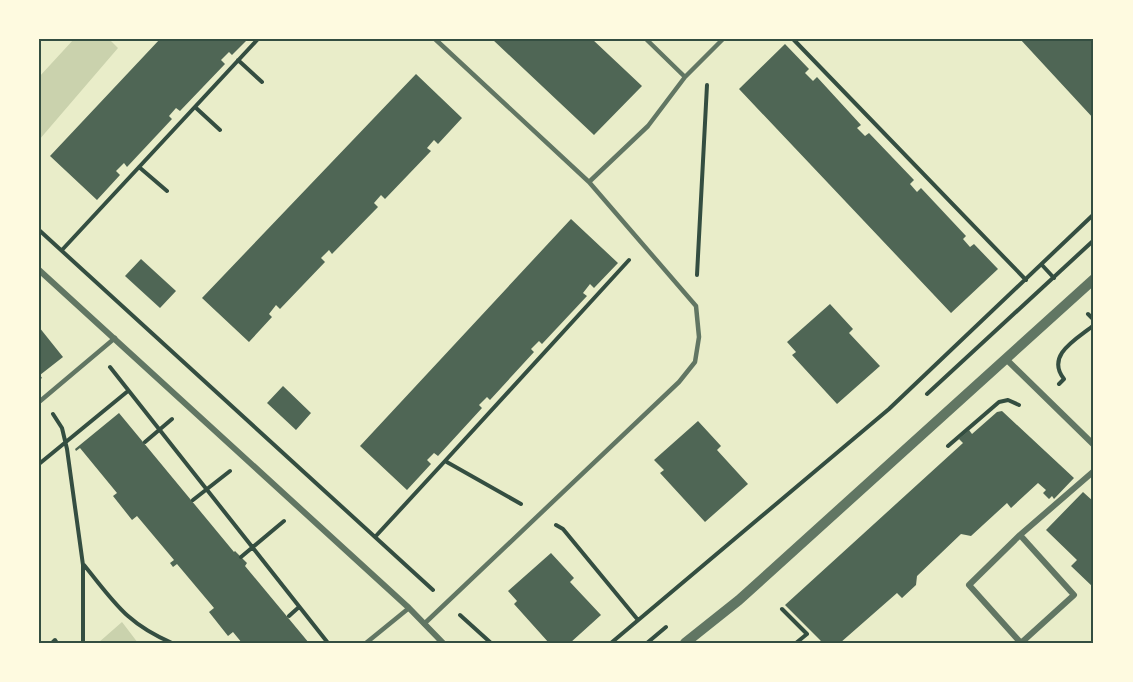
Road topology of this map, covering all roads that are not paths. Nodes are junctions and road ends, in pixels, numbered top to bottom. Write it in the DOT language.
graph roads {
  1 [pos="435,39"];
  2 [pos="646,39"];
  3 [pos="723,39"];
  4 [pos="685,77"];
  5 [pos="589,182"];
  6 [pos="39,270"];
  7 [pos="1094,279"];
  8 [pos="115,338"];
  9 [pos="1006,358"];
  10 [pos="41,400"];
  11 [pos="1094,445"];
  12 [pos="1094,471"];
  13 [pos="1020,536"];
  14 [pos="409,608"];
  15 [pos="424,624"];
  16 [pos="366,643"];
  17 [pos="443,643"];
  18 [pos="685,643"];
  19 [pos="1021,643"];
  1 -- 5 [label="lane"];
  2 -- 4 [label="lane"];
  3 -- 4 [label="lane"];
  4 -- 5 [label="lane"];
  5 -- 15 [label="lane"];
  6 -- 8 [label="street"];
  7 -- 9 [label="street"];
  8 -- 10 [label="lane"];
  8 -- 14 [label="street"];
  9 -- 11 [label="street"];
  9 -- 18 [label="street"];
  12 -- 13 [label="street"];
  13 -- 19 [label="street"];
  13 -- 19 [label="street"];
  14 -- 15 [label="street"];
  14 -- 16 [label="lane"];
  15 -- 17 [label="street"];
}
